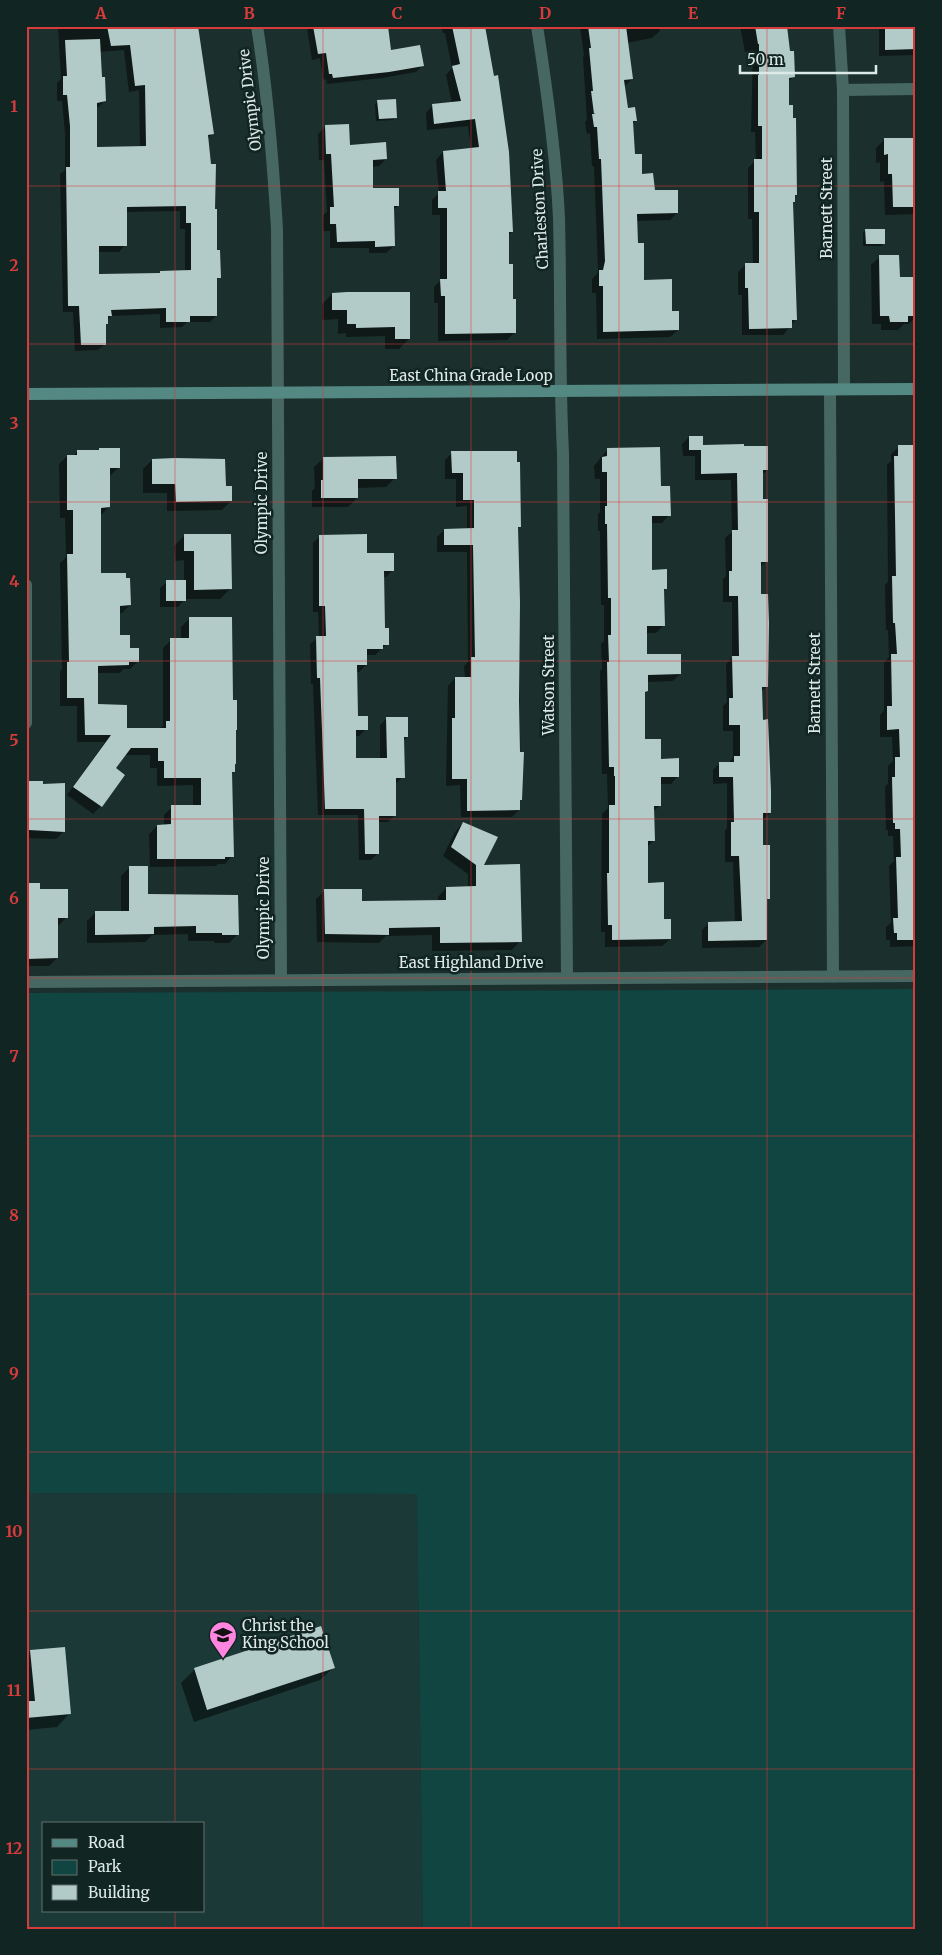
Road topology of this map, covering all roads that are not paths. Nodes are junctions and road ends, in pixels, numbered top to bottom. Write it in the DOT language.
graph roads {
  1 [pos="257,26"];
  2 [pos="537,26"];
  3 [pos="839,26"];
  4 [pos="842,90"];
  5 [pos="916,90"];
  6 [pos="916,389"];
  7 [pos="830,390"];
  8 [pos="844,390"];
  9 [pos="560,391"];
  10 [pos="277,393"];
  11 [pos="26,394"];
  12 [pos="26,585"];
  13 [pos="26,723"];
  14 [pos="916,976"];
  15 [pos="833,977"];
  16 [pos="566,978"];
  17 [pos="281,980"];
  18 [pos="26,982"];
  1 -- 10 [label="street, Olympic Drive"];
  2 -- 9 [label="street, Charleston Drive"];
  3 -- 4 [label="street, Barnett Street"];
  4 -- 5 [label="street"];
  4 -- 8 [label="street, Barnett Street"];
  6 -- 8 [label="main road, East China Grade Loop"];
  7 -- 8 [label="main road, East China Grade Loop"];
  7 -- 9 [label="main road, East China Grade Loop"];
  7 -- 15 [label="street, Barnett Street"];
  9 -- 10 [label="main road, East China Grade Loop"];
  9 -- 16 [label="street, Watson Street"];
  10 -- 11 [label="main road, East China Grade Loop"];
  10 -- 17 [label="street, Olympic Drive"];
  12 -- 13 [label="street"];
  14 -- 15 [label="street, East Highland Drive"];
  15 -- 16 [label="street, East Highland Drive"];
  16 -- 17 [label="street, East Highland Drive"];
  17 -- 18 [label="street, East Highland Drive"];
}
